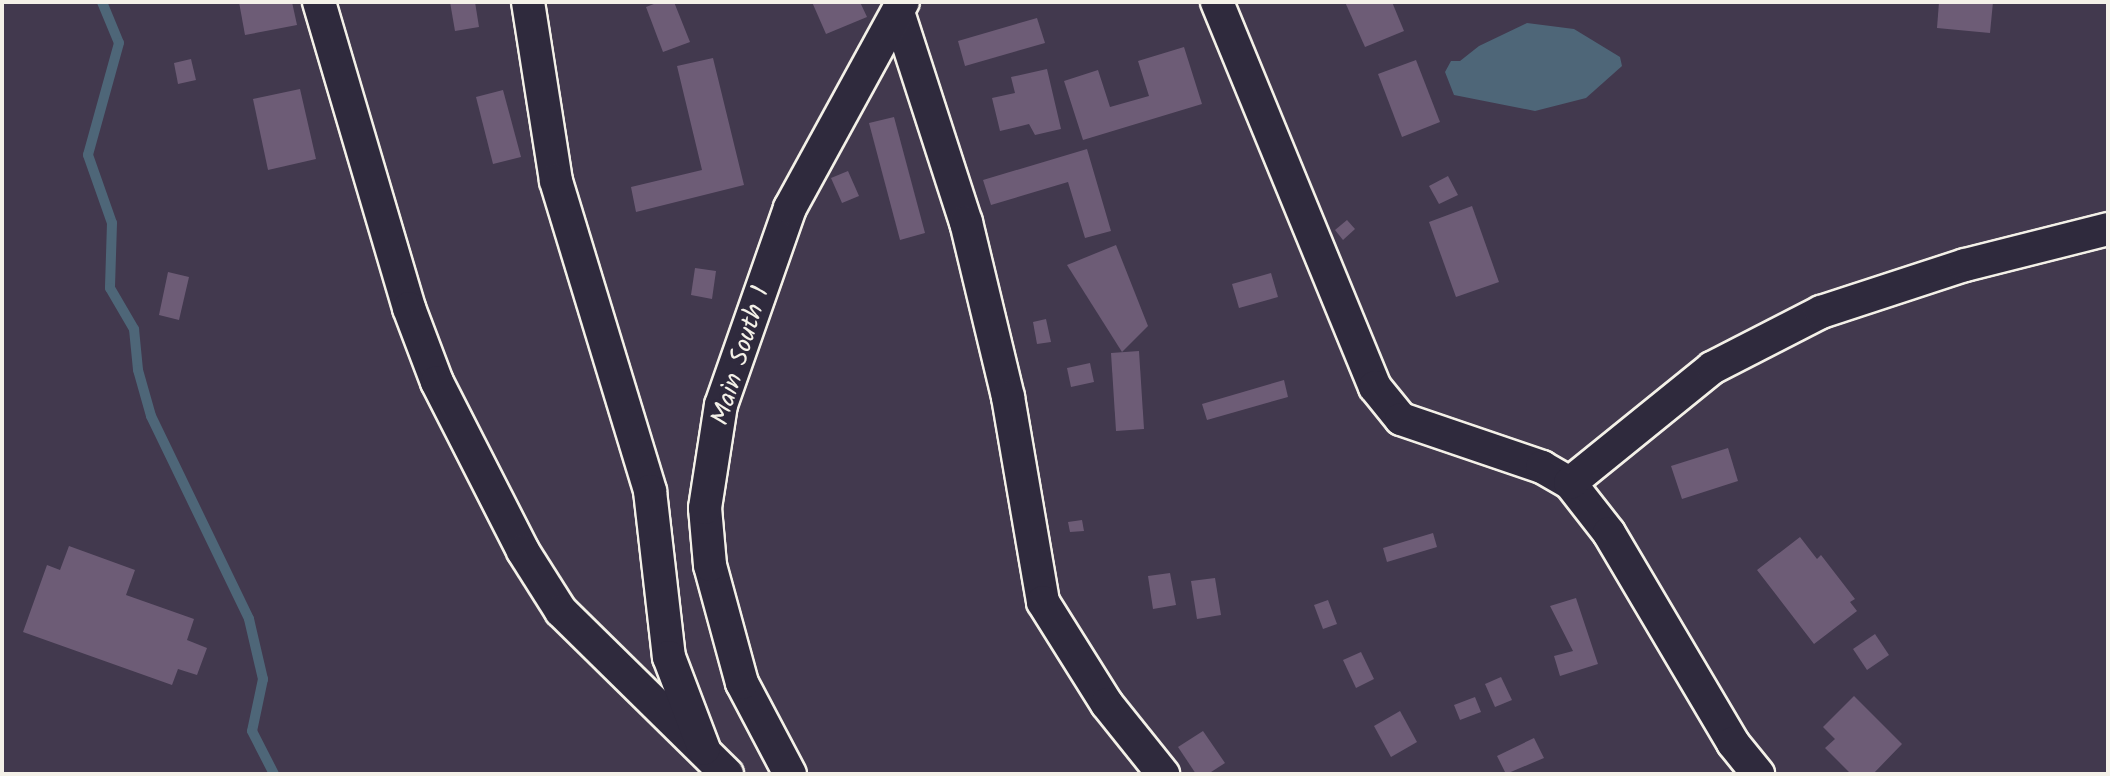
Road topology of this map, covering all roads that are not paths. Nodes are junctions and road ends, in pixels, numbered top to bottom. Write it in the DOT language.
graph roads {
  1 [pos="319,2"];
  2 [pos="528,2"];
  3 [pos="1217,2"];
  4 [pos="900,7"];
  5 [pos="2107,219"];
  6 [pos="1570,483"];
  7 [pos="717,765"];
  8 [pos="790,774"];
  9 [pos="1163,774"];
  10 [pos="1758,774"];
  1 -- 7 [label="street"];
  2 -- 7 [label="street"];
  3 -- 6 [label="street"];
  4 -- 8 [label="street, Main South 1"];
  4 -- 9 [label="street"];
  5 -- 6 [label="street"];
  6 -- 10 [label="street"];
}
